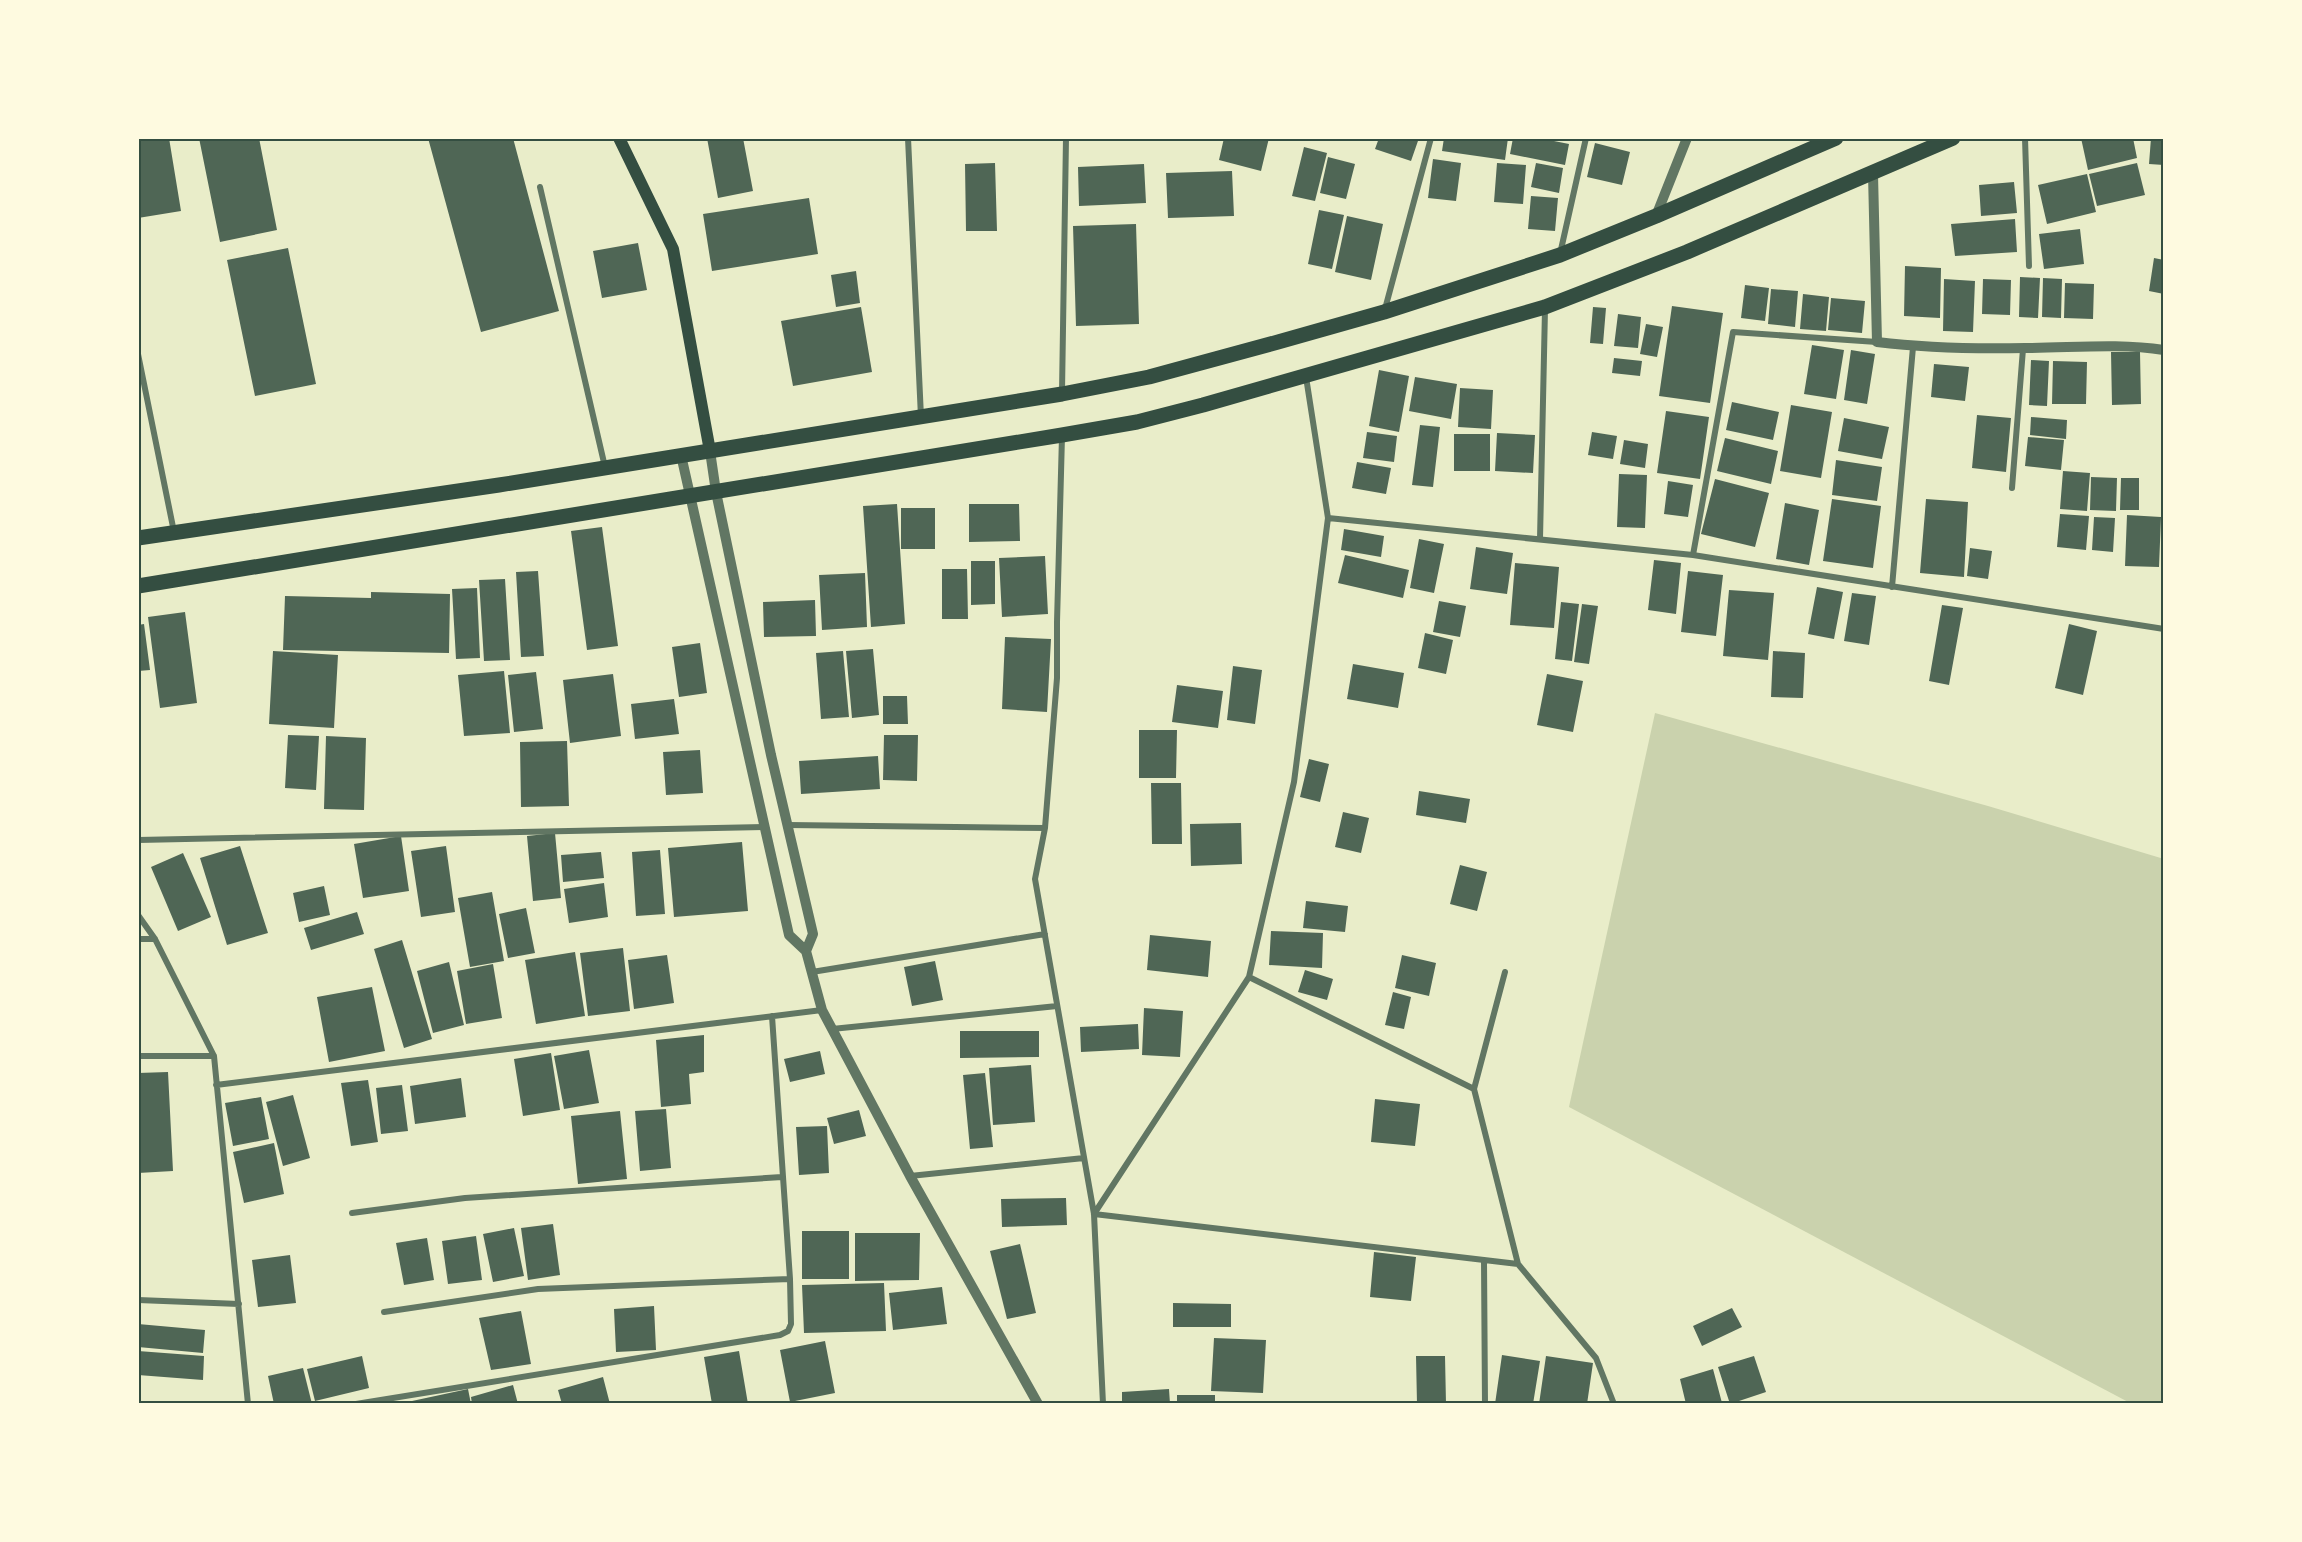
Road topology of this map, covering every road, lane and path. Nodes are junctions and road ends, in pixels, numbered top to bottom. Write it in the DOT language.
graph roads {
  1 [pos="619,138"];
  2 [pos="908,138"];
  3 [pos="1066,138"];
  4 [pos="1431,138"];
  5 [pos="1586,138"];
  6 [pos="1687,138"];
  7 [pos="1836,138"];
  8 [pos="1953,138"];
  9 [pos="2025,138"];
  10 [pos="1873,174"];
  11 [pos="540,187"];
  12 [pos="1656,216"];
  13 [pos="1560,255"];
  14 [pos="2029,266"];
  15 [pos="1545,307"];
  16 [pos="1384,312"];
  17 [pos="1877,342"];
  18 [pos="1913,347"];
  19 [pos="2024,349"];
  20 [pos="2164,350"];
  21 [pos="138,354"];
  22 [pos="1306,377"];
  23 [pos="1062,394"];
  24 [pos="921,417"];
  25 [pos="1062,435"];
  26 [pos="710,451"];
  27 [pos="681,455"];
  28 [pos="606,467"];
  29 [pos="2012,488"];
  30 [pos="716,492"];
  31 [pos="690,496"];
  32 [pos="1328,518"];
  33 [pos="174,533"];
  34 [pos="138,538"];
  35 [pos="1540,539"];
  36 [pos="1693,555"];
  37 [pos="138,586"];
  38 [pos="1892,587"];
  39 [pos="2164,629"];
  40 [pos="788,825"];
  41 [pos="764,827"];
  42 [pos="1045,828"];
  43 [pos="138,840"];
  44 [pos="138,915"];
  45 [pos="1045,934"];
  46 [pos="138,939"];
  47 [pos="155,939"];
  48 [pos="806,951"];
  49 [pos="812,972"];
  50 [pos="1505,972"];
  51 [pos="1249,976"];
  52 [pos="1058,1006"];
  53 [pos="822,1010"];
  54 [pos="772,1016"];
  55 [pos="832,1029"];
  56 [pos="138,1056"];
  57 [pos="214,1056"];
  58 [pos="216,1084"];
  59 [pos="1474,1089"];
  60 [pos="1084,1158"];
  61 [pos="910,1176"];
  62 [pos="782,1178"];
  63 [pos="352,1213"];
  64 [pos="1094,1215"];
  65 [pos="1484,1260"];
  66 [pos="1518,1264"];
  67 [pos="790,1279"];
  68 [pos="138,1300"];
  69 [pos="239,1304"];
  70 [pos="384,1312"];
  71 [pos="248,1404"];
  72 [pos="356,1404"];
  73 [pos="1038,1404"];
  74 [pos="1103,1404"];
  75 [pos="1485,1404"];
  76 [pos="1614,1404"];
  1 -- 26 [label="main road"];
  2 -- 24 [label="street"];
  3 -- 23 [label="street"];
  4 -- 16 [label="street"];
  5 -- 13 [label="street"];
  6 -- 12 [label="street"];
  7 -- 12 [label="main road"];
  8 -- 10 [label="main road"];
  9 -- 14 [label="street"];
  10 -- 15 [label="main road"];
  10 -- 17 [label="street"];
  11 -- 28 [label="street"];
  12 -- 13 [label="main road"];
  13 -- 16 [label="main road"];
  15 -- 22 [label="main road"];
  15 -- 35 [label="street"];
  16 -- 23 [label="main road"];
  17 -- 18 [label="street"];
  17 -- 36 [label="street"];
  18 -- 19 [label="street"];
  18 -- 38 [label="street"];
  19 -- 20 [label="street"];
  19 -- 29 [label="street"];
  21 -- 33 [label="street"];
  22 -- 25 [label="main road"];
  22 -- 32 [label="street"];
  23 -- 24 [label="main road"];
  24 -- 26 [label="main road"];
  25 -- 30 [label="main road"];
  25 -- 42 [label="street"];
  26 -- 27 [label="main road"];
  26 -- 30 [label="street"];
  27 -- 28 [label="main road"];
  27 -- 31 [label="street"];
  28 -- 33 [label="main road"];
  30 -- 31 [label="main road"];
  30 -- 40 [label="street"];
  31 -- 37 [label="main road"];
  31 -- 41 [label="street"];
  32 -- 35 [label="street"];
  32 -- 51 [label="street"];
  33 -- 34 [label="main road"];
  35 -- 36 [label="street"];
  36 -- 38 [label="street"];
  38 -- 39 [label="street"];
  40 -- 42 [label="street"];
  40 -- 48 [label="street"];
  41 -- 43 [label="street"];
  41 -- 48 [label="street"];
  42 -- 45 [label="street"];
  44 -- 47 [label="street"];
  45 -- 49 [label="street"];
  45 -- 52 [label="street"];
  46 -- 47 [label="street"];
  47 -- 57 [label="street"];
  48 -- 49 [label="street"];
  49 -- 53 [label="street"];
  50 -- 59 [label="street"];
  51 -- 59 [label="street"];
  51 -- 64 [label="street"];
  52 -- 55 [label="street"];
  52 -- 60 [label="street"];
  53 -- 54 [label="street"];
  53 -- 55 [label="street"];
  54 -- 58 [label="street"];
  54 -- 62 [label="street"];
  55 -- 61 [label="street"];
  56 -- 57 [label="street"];
  57 -- 58 [label="street"];
  58 -- 69 [label="street"];
  59 -- 66 [label="street"];
  60 -- 61 [label="street"];
  60 -- 64 [label="street"];
  61 -- 73 [label="street"];
  62 -- 63 [label="street"];
  62 -- 67 [label="street"];
  64 -- 65 [label="street"];
  64 -- 74 [label="street"];
  65 -- 66 [label="street"];
  65 -- 75 [label="street"];
  66 -- 76 [label="street"];
  67 -- 70 [label="street"];
  67 -- 72 [label="street"];
  68 -- 69 [label="street"];
  69 -- 71 [label="street"];
}
